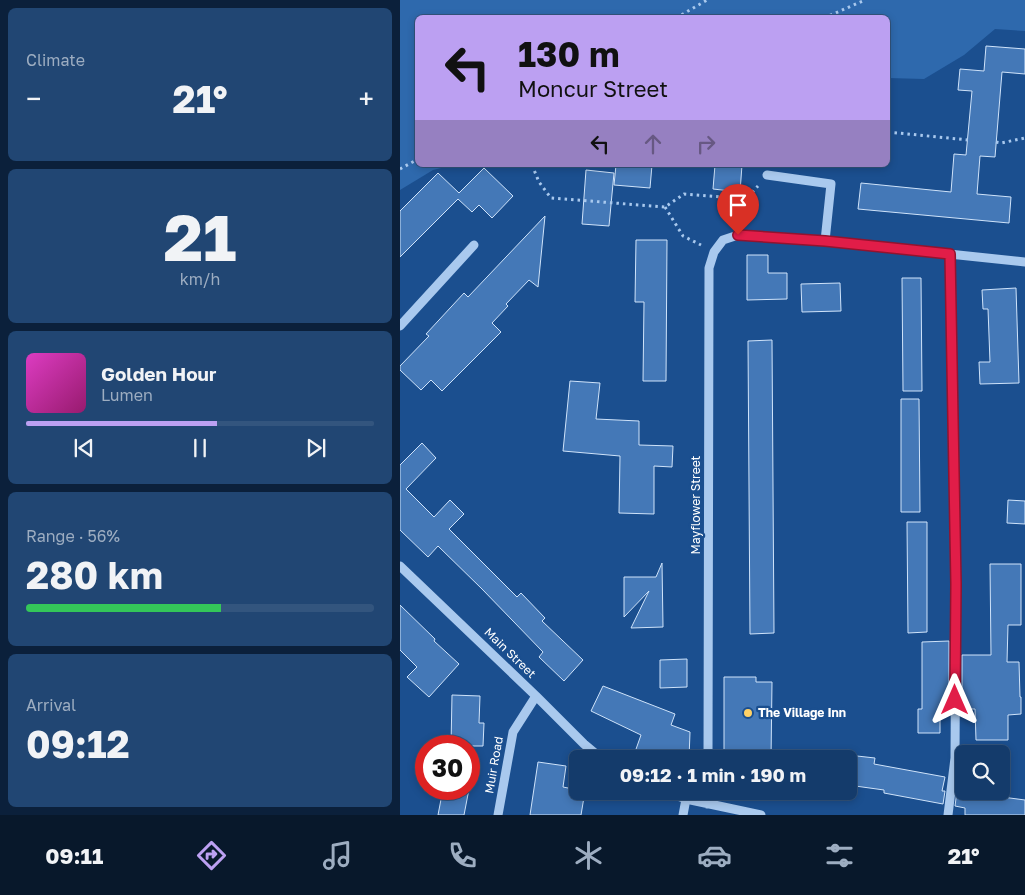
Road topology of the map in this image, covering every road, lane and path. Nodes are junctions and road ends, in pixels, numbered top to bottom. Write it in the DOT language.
graph roads {
  1 [pos="708,0"];
  2 [pos="865,0"];
  3 [pos="681,15"];
  4 [pos="831,15"];
  5 [pos="890,132"];
  6 [pos="1025,138"];
  7 [pos="968,140"];
  8 [pos="996,142"];
  9 [pos="415,161"];
  10 [pos="533,167"];
  11 [pos="400,169"];
  12 [pos="767,175"];
  13 [pos="665,207"];
  14 [pos="825,241"];
  15 [pos="474,245"];
  16 [pos="714,252"];
  17 [pos="950,254"];
  18 [pos="1025,262"];
  19 [pos="400,326"];
  20 [pos="400,566"];
  21 [pos="536,696"];
  22 [pos="591,750"];
  23 [pos="708,750"];
  24 [pos="686,800"];
  25 [pos="690,800"];
  26 [pos="708,800"];
  27 [pos="708,804"];
  28 [pos="498,815"];
  29 [pos="683,815"];
  30 [pos="761,815"];
  31 [pos="948,815"];
  1 -- 3 [label="path"];
  2 -- 4 [label="path"];
  5 -- 7 [label="path"];
  6 -- 8 [label="path"];
  9 -- 11 [label="path"];
  10 -- 13 [label="path"];
  12 -- 13 [label="path"];
  12 -- 14 [label="street"];
  13 -- 16 [label="path"];
  14 -- 16 [label="street"];
  14 -- 17 [label="street"];
  15 -- 19 [label="street"];
  16 -- 23 [label="street, Mayflower Street"];
  17 -- 18 [label="street"];
  17 -- 31 [label="street"];
  20 -- 21 [label="street, Main Street"];
  21 -- 22 [label="street, Main Street"];
  21 -- 28 [label="street, Muir Road"];
  24 -- 29 [label="street"];
  25 -- 27 [label="street"];
  26 -- 27 [label="street"];
  27 -- 30 [label="street"];
}
